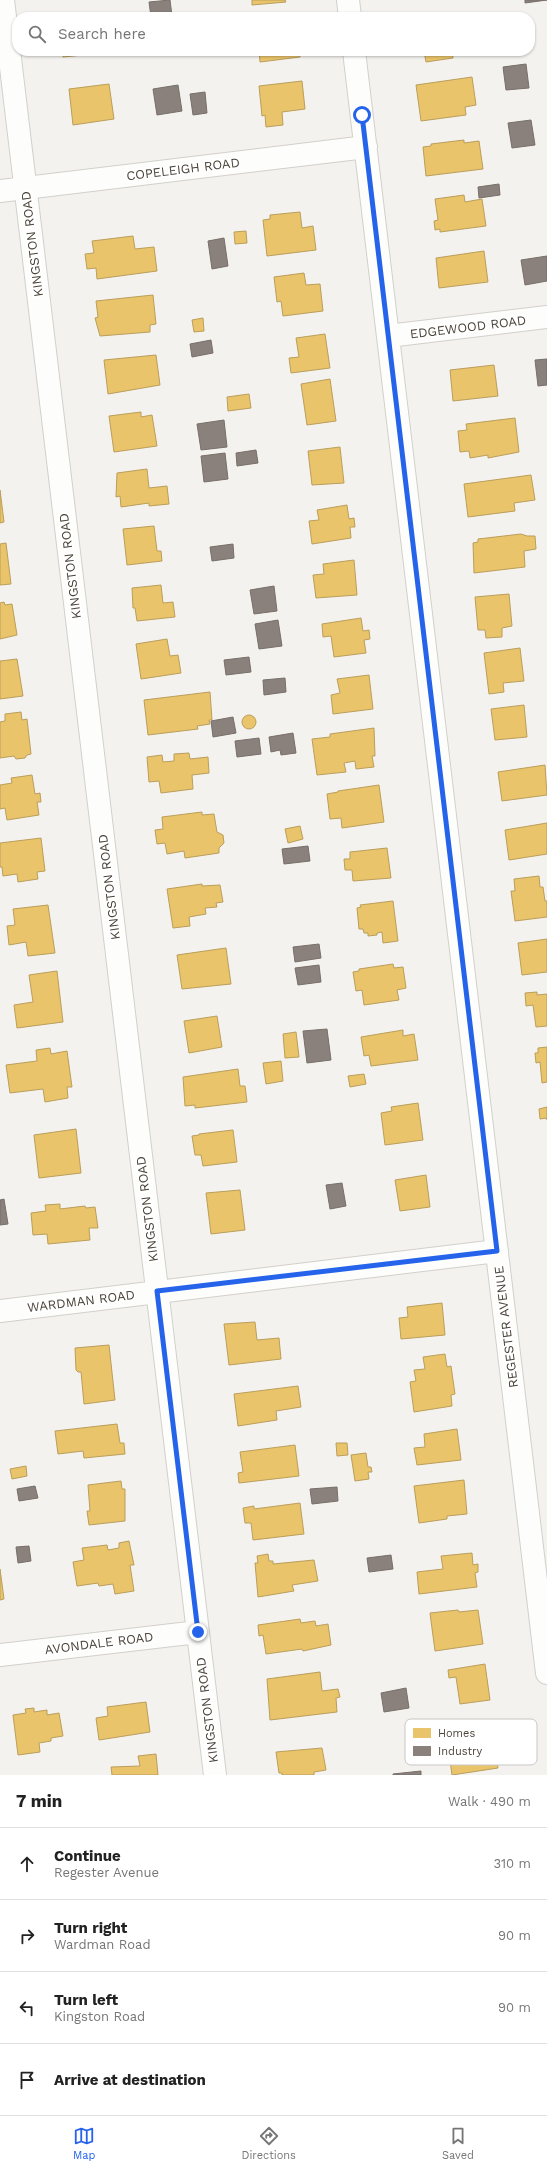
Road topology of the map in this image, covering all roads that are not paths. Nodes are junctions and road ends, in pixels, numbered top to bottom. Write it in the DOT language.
graph roads {
  1 [pos="3,0"];
  2 [pos="348,0"];
  3 [pos="349,12"];
  4 [pos="355,56"];
  5 [pos="366,147"];
  6 [pos="25,188"];
  7 [pos="0,191"];
  8 [pos="547,317"];
  9 [pos="388,336"];
  10 [pos="497,1251"];
  11 [pos="157,1291"];
  12 [pos="0,1311"];
  13 [pos="538,1526"];
  14 [pos="198,1632"];
  15 [pos="0,1655"];
  16 [pos="547,1673"];
  17 [pos="215,1775"];
  1 -- 6 [label="street, KINGSTON ROAD"];
  2 -- 3 [label="street"];
  4 -- 5 [label="street, REGESTER AVENUE"];
  5 -- 6 [label="street, COPELEIGH ROAD"];
  5 -- 9 [label="street, REGESTER AVENUE"];
  6 -- 7 [label="street, COPELEIGH ROAD"];
  6 -- 11 [label="street, KINGSTON ROAD"];
  8 -- 9 [label="street, EDGEWOOD ROAD"];
  9 -- 10 [label="street, REGESTER AVENUE"];
  10 -- 11 [label="street, WARDMAN ROAD"];
  10 -- 13 [label="street, REGESTER AVENUE"];
  11 -- 12 [label="street, WARDMAN ROAD"];
  11 -- 14 [label="street, KINGSTON ROAD"];
  13 -- 16 [label="street, REGESTER AVENUE"];
  14 -- 15 [label="street, AVONDALE ROAD"];
  14 -- 17 [label="street, KINGSTON ROAD"];
}
